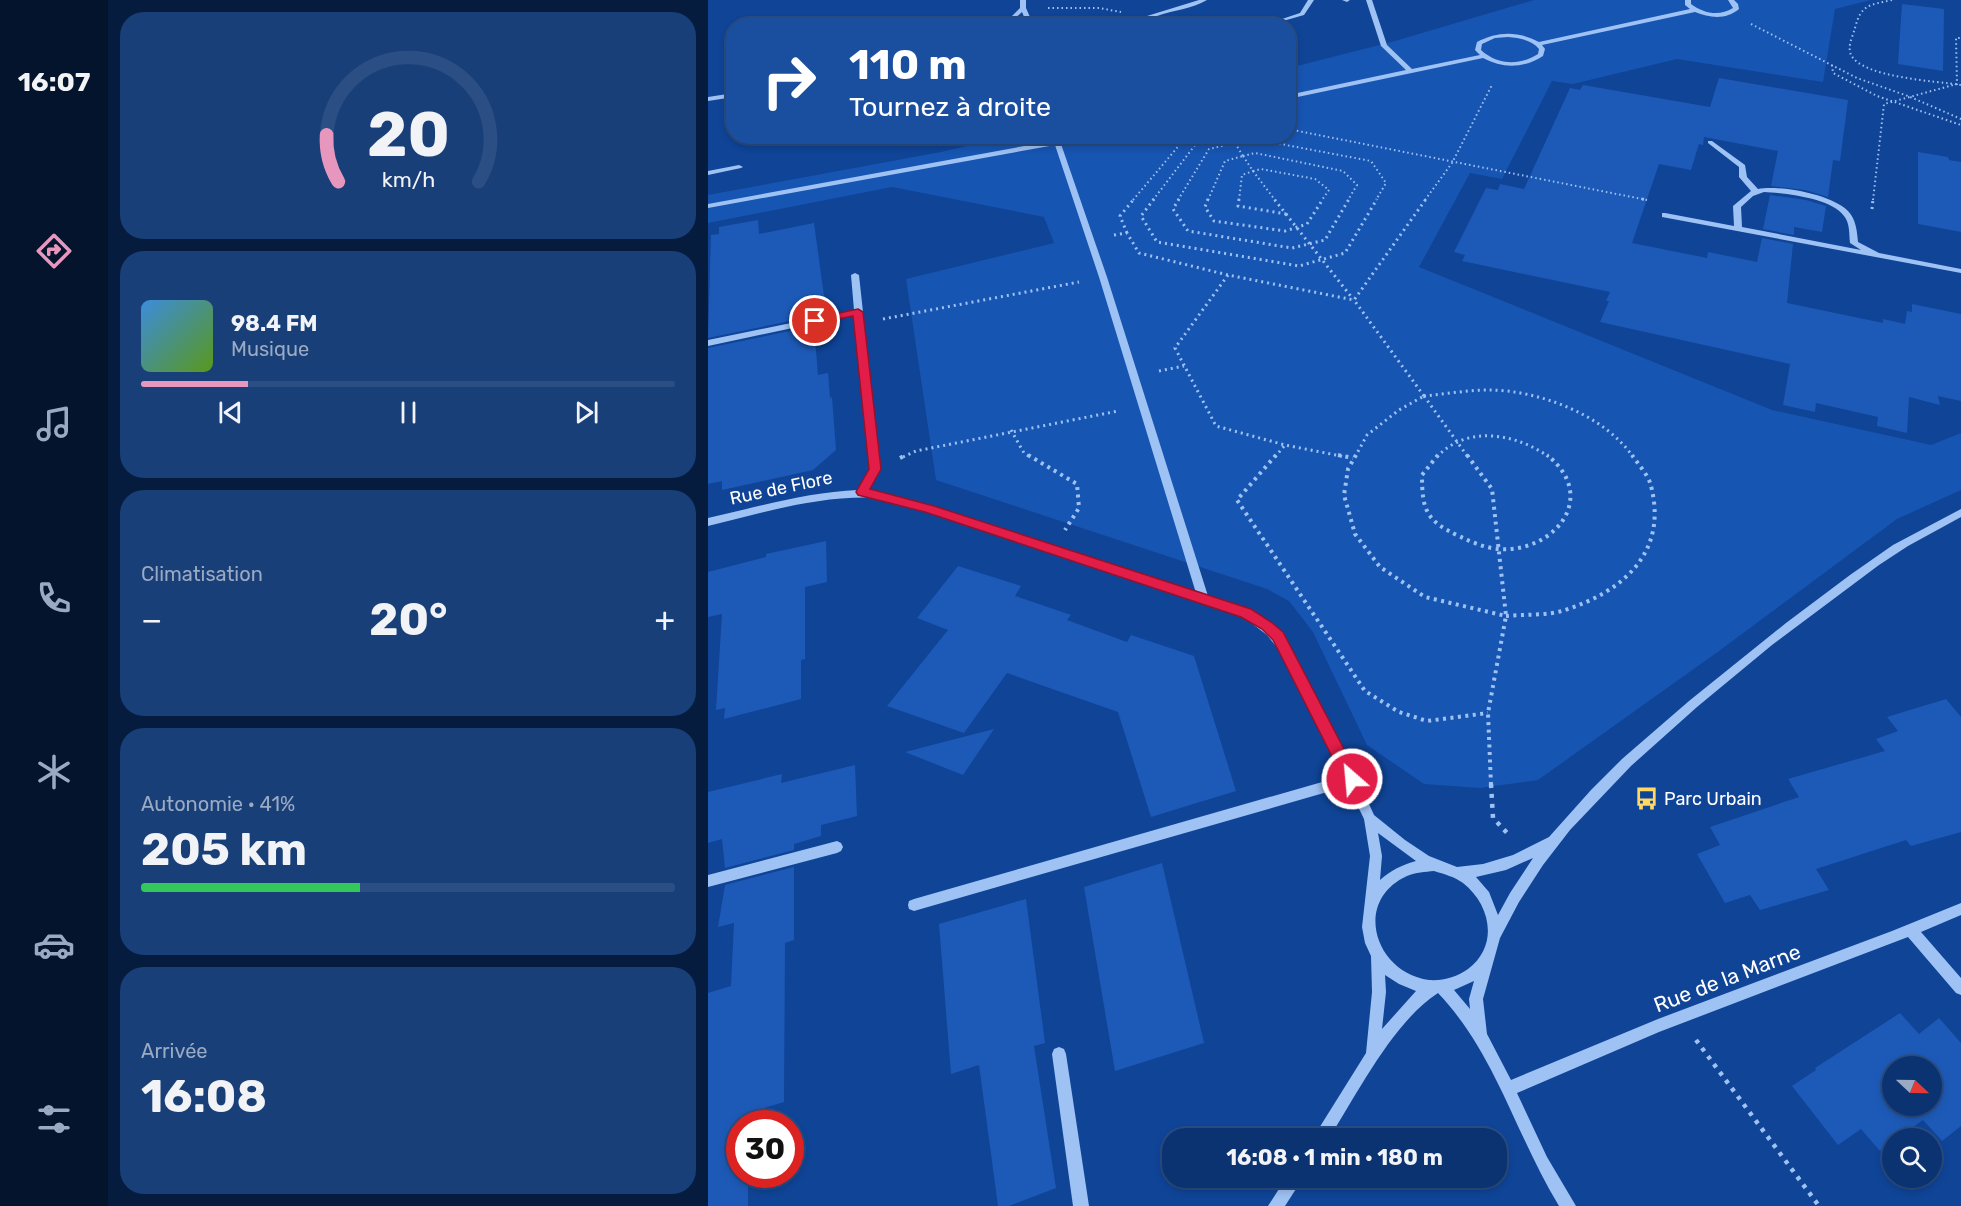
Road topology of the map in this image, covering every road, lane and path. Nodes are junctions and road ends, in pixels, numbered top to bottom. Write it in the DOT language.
graph roads {
  1 [pos="1023,0"];
  2 [pos="1203,0"];
  3 [pos="1311,0"];
  4 [pos="1369,0"];
  5 [pos="1688,0"];
  6 [pos="1731,0"];
  7 [pos="1892,0"];
  8 [pos="1023,8"];
  9 [pos="1694,10"];
  10 [pos="1730,14"];
  11 [pos="1011,18"];
  12 [pos="1027,18"];
  13 [pos="1126,18"];
  14 [pos="1156,18"];
  15 [pos="1290,18"];
  16 [pos="1961,38"];
  17 [pos="1538,44"];
  18 [pos="1483,56"];
  19 [pos="1503,63"];
  20 [pos="1832,64"];
  21 [pos="1411,71"];
  22 [pos="1959,84"];
  23 [pos="1296,95"];
  24 [pos="726,96"];
  25 [pos="1908,96"];
  26 [pos="708,99"];
  27 [pos="1893,101"];
  28 [pos="1961,119"];
  29 [pos="1961,125"];
  30 [pos="1296,131"];
  31 [pos="1710,142"];
  32 [pos="1058,144"];
  33 [pos="1180,144"];
  34 [pos="1196,144"];
  35 [pos="1229,144"];
  36 [pos="1235,144"];
  37 [pos="1281,144"];
  38 [pos="1243,156"];
  39 [pos="1452,163"];
  40 [pos="739,167"];
  41 [pos="708,172"];
  42 [pos="1253,172"];
  43 [pos="1756,192"];
  44 [pos="708,206"];
  45 [pos="1286,213"];
  46 [pos="1665,216"];
  47 [pos="1853,227"];
  48 [pos="1296,228"];
  49 [pos="1738,229"];
  50 [pos="1127,233"];
  51 [pos="1089,239"];
  52 [pos="1309,244"];
  53 [pos="1877,255"];
  54 [pos="1320,260"];
  55 [pos="1961,271"];
  56 [pos="855,275"];
  57 [pos="1228,275"];
  58 [pos="1103,278"];
  59 [pos="1354,300"];
  60 [pos="858,312"];
  61 [pos="859,324"];
  62 [pos="708,343"];
  63 [pos="1424,396"];
  64 [pos="1142,406"];
  65 [pos="1011,430"];
  66 [pos="1456,440"];
  67 [pos="1285,445"];
  68 [pos="1354,458"];
  69 [pos="875,469"];
  70 [pos="862,492"];
  71 [pos="1961,513"];
  72 [pos="708,522"];
  73 [pos="1499,549"];
  74 [pos="1051,551"];
  75 [pos="1203,598"];
  76 [pos="1506,616"];
  77 [pos="1488,713"];
  78 [pos="1352,779"];
  79 [pos="1370,819"];
  80 [pos="1554,840"];
  81 [pos="837,847"];
  82 [pos="1528,854"];
  83 [pos="1434,865"];
  84 [pos="1457,871"];
  85 [pos="708,881"];
  86 [pos="914,905"];
  87 [pos="1371,907"];
  88 [pos="1961,909"];
  89 [pos="1911,931"];
  90 [pos="1494,938"];
  91 [pos="1377,954"];
  92 [pos="1488,957"];
  93 [pos="1438,988"];
  94 [pos="1961,988"];
  95 [pos="1679,1017"];
  96 [pos="1482,1039"];
  97 [pos="1059,1054"];
  98 [pos="1372,1054"];
  99 [pos="1508,1089"];
  100 [pos="1328,1128"];
  101 [pos="1288,1188"];
  102 [pos="1081,1206"];
  103 [pos="1276,1206"];
  104 [pos="1568,1206"];
  105 [pos="1819,1206"];
  1 -- 8 [label="street"];
  2 -- 14 [label="street"];
  3 -- 15 [label="street"];
  4 -- 21 [label="street"];
  5 -- 9 [label="street"];
  6 -- 10 [label="street"];
  7 -- 22 [label="path"];
  8 -- 11 [label="street"];
  8 -- 12 [label="street"];
  8 -- 13 [label="path"];
  9 -- 10 [label="street"];
  9 -- 17 [label="street"];
  10 -- 20 [label="path"];
  16 -- 22 [label="path"];
  17 -- 18 [label="street"];
  17 -- 19 [label="street"];
  18 -- 19 [label="street"];
  18 -- 21 [label="street"];
  19 -- 39 [label="path"];
  20 -- 25 [label="path"];
  20 -- 27 [label="path"];
  21 -- 23 [label="street"];
  22 -- 25 [label="path"];
  24 -- 26 [label="street"];
  25 -- 27 [label="path"];
  25 -- 28 [label="path"];
  27 -- 29 [label="path"];
  27 -- 47 [label="path"];
  30 -- 39 [label="path"];
  31 -- 43 [label="street"];
  32 -- 44 [label="street"];
  32 -- 51 [label="street"];
  33 -- 50 [label="path"];
  34 -- 54 [label="path"];
  35 -- 52 [label="path"];
  36 -- 38 [label="path"];
  37 -- 54 [label="path"];
  38 -- 42 [label="path"];
  38 -- 48 [label="path"];
  38 -- 52 [label="path"];
  39 -- 46 [label="path"];
  39 -- 59 [label="path"];
  40 -- 41 [label="street"];
  42 -- 45 [label="path"];
  42 -- 45 [label="path"];
  42 -- 48 [label="path"];
  43 -- 47 [label="street"];
  43 -- 49 [label="street"];
  45 -- 48 [label="path"];
  46 -- 49 [label="street"];
  47 -- 53 [label="street"];
  48 -- 52 [label="path"];
  49 -- 53 [label="street"];
  50 -- 51 [label="path"];
  50 -- 57 [label="path"];
  51 -- 58 [label="street"];
  52 -- 54 [label="path"];
  53 -- 55 [label="street"];
  54 -- 59 [label="path"];
  56 -- 60 [label="street"];
  57 -- 59 [label="path"];
  57 -- 67 [label="path"];
  58 -- 61 [label="path"];
  58 -- 64 [label="street"];
  59 -- 63 [label="path"];
  60 -- 61 [label="street"];
  60 -- 62 [label="street"];
  61 -- 69 [label="street"];
  63 -- 66 [label="path"];
  63 -- 68 [label="path"];
  63 -- 76 [label="path"];
  64 -- 65 [label="path"];
  64 -- 75 [label="street"];
  65 -- 69 [label="path"];
  65 -- 74 [label="path"];
  66 -- 73 [label="path"];
  66 -- 73 [label="path"];
  66 -- 73 [label="path"];
  67 -- 68 [label="path"];
  67 -- 77 [label="path"];
  68 -- 76 [label="path"];
  69 -- 70 [label="street"];
  70 -- 72 [label="street, Rue de Flore"];
  70 -- 74 [label="street, Rue de Flore"];
  71 -- 80 [label="street"];
  73 -- 76 [label="path"];
  74 -- 75 [label="street, Rue de Flore"];
  75 -- 78 [label="street, Rue de Flore"];
  76 -- 77 [label="path"];
  77 -- 82 [label="path"];
  78 -- 79 [label="street, Rue de Flore"];
  78 -- 86 [label="street"];
  79 -- 83 [label="street"];
  79 -- 87 [label="street, Rue de Flore"];
  80 -- 82 [label="street"];
  80 -- 90 [label="street"];
  81 -- 85 [label="street"];
  82 -- 84 [label="street"];
  83 -- 84 [label="street"];
  83 -- 87 [label="street"];
  84 -- 90 [label="street"];
  87 -- 91 [label="street"];
  88 -- 89 [label="street, Rue de la Marne"];
  89 -- 94 [label="street"];
  89 -- 95 [label="street, Rue de la Marne"];
  90 -- 92 [label="street"];
  91 -- 93 [label="street"];
  91 -- 98 [label="street"];
  92 -- 93 [label="street"];
  92 -- 96 [label="street"];
  93 -- 96 [label="street"];
  93 -- 98 [label="street"];
  95 -- 99 [label="street, Rue de la Marne"];
  95 -- 105 [label="path"];
  96 -- 99 [label="street"];
  97 -- 102 [label="street"];
  98 -- 100 [label="street"];
  99 -- 104 [label="street"];
  101 -- 103 [label="street"];
}
